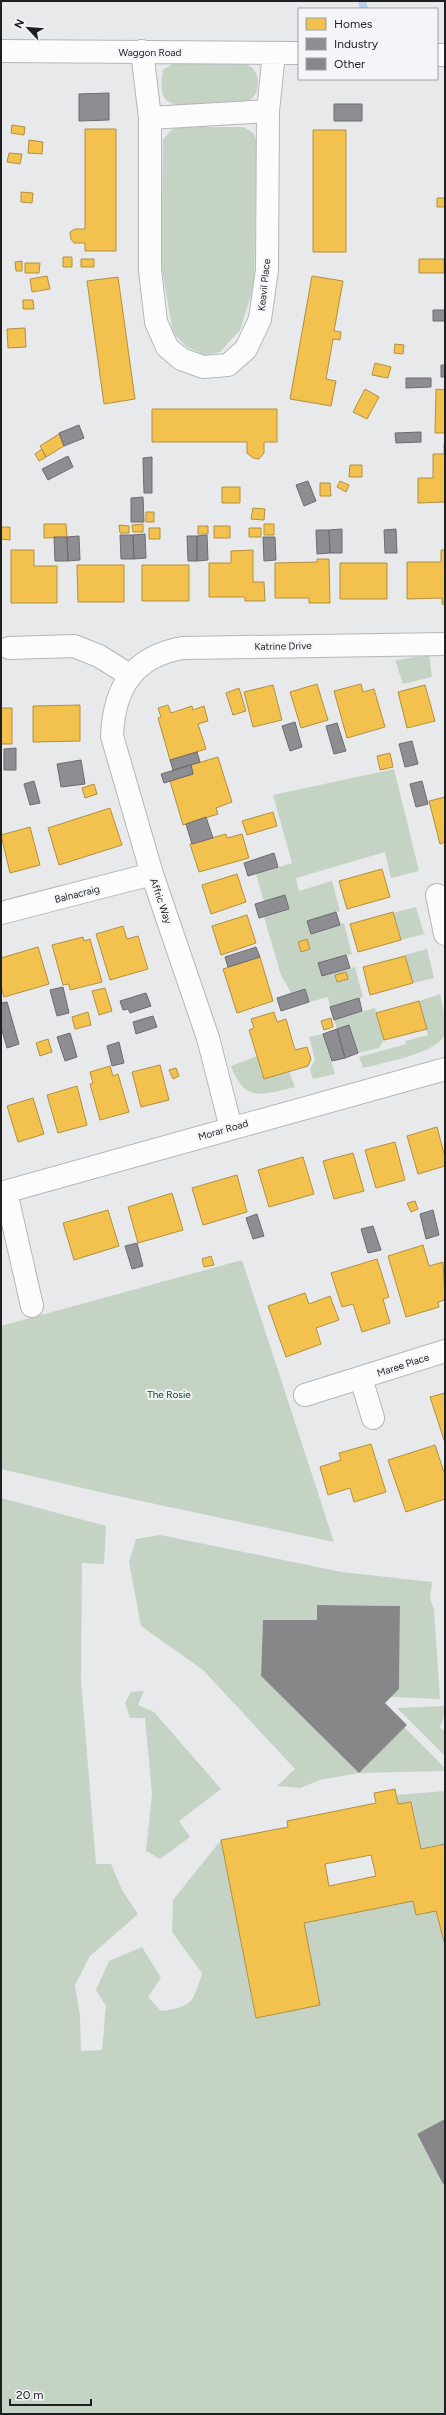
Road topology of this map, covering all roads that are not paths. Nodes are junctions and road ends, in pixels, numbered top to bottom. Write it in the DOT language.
graph roads {
  1 [pos="1,51"];
  2 [pos="142,52"];
  3 [pos="274,53"];
  4 [pos="298,53"];
  5 [pos="268,112"];
  6 [pos="150,118"];
  7 [pos="445,644"];
  8 [pos="9,648"];
  9 [pos="131,676"];
  10 [pos="152,874"];
  11 [pos="437,895"];
  12 [pos="1,913"];
  13 [pos="445,934"];
  14 [pos="445,1069"];
  15 [pos="231,1128"];
  16 [pos="3,1193"];
  17 [pos="32,1306"];
  18 [pos="445,1351"];
  19 [pos="361,1378"];
  20 [pos="305,1395"];
  21 [pos="373,1418"];
  1 -- 2 [label="street, Waggon Road"];
  2 -- 3 [label="street, Waggon Road"];
  2 -- 6 [label="street, Keavil Place"];
  3 -- 4 [label="street, Waggon Road"];
  3 -- 5 [label="street, Keavil Place"];
  5 -- 6 [label="street"];
  5 -- 6 [label="street, Keavil Place"];
  7 -- 9 [label="street, Katrine Drive"];
  8 -- 9 [label="street"];
  9 -- 10 [label="street, Affric Way"];
  10 -- 12 [label="street, Balnacraig"];
  10 -- 15 [label="street, Affric Way"];
  11 -- 13 [label="street"];
  14 -- 15 [label="street, Morar Road"];
  15 -- 16 [label="street, Morar Road"];
  16 -- 17 [label="street"];
  18 -- 19 [label="street, Maree Place"];
  19 -- 20 [label="street, Maree Place"];
  19 -- 21 [label="street"];
}
